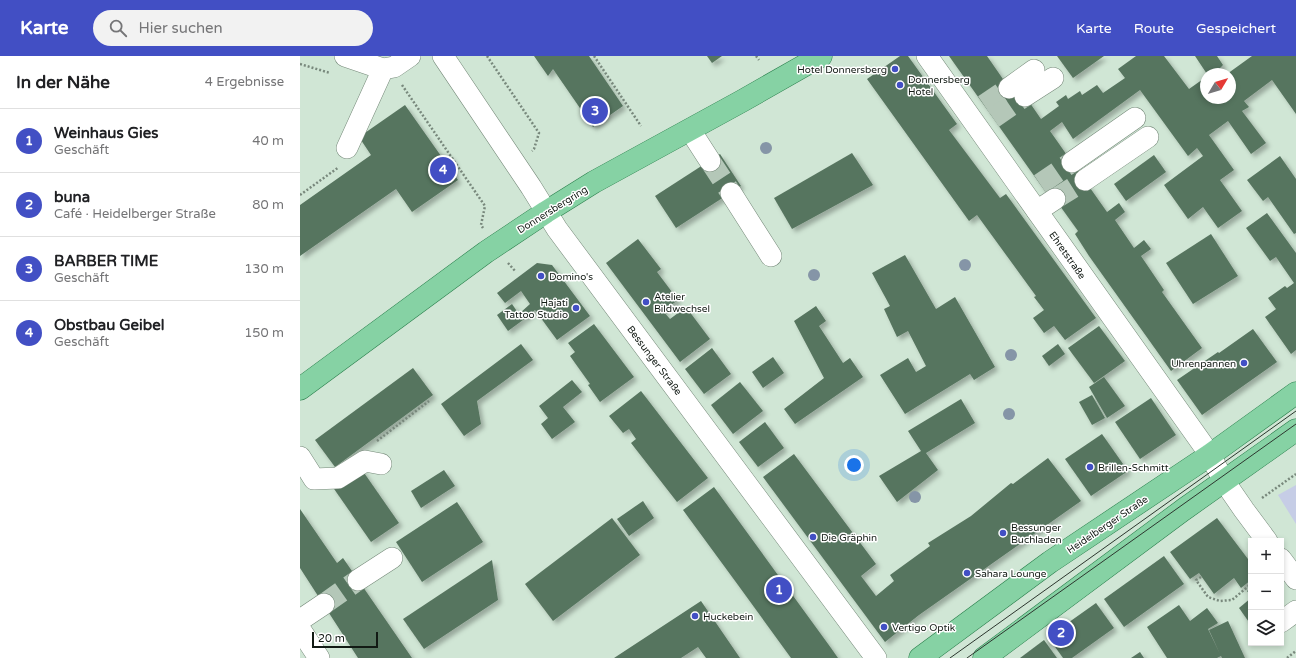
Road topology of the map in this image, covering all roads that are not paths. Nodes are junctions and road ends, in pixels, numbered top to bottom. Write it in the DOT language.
graph roads {
  1 [pos="345,56"];
  2 [pos="410,56"];
  3 [pos="443,56"];
  4 [pos="821,56"];
  5 [pos="927,56"];
  6 [pos="383,69"];
  7 [pos="1034,70"];
  8 [pos="1053,78"];
  9 [pos="1135,118"];
  10 [pos="690,130"];
  11 [pos="1148,137"];
  12 [pos="346,155"];
  13 [pos="710,161"];
  14 [pos="1072,162"];
  15 [pos="1085,180"];
  16 [pos="731,193"];
  17 [pos="1055,199"];
  18 [pos="1037,211"];
  19 [pos="546,212"];
  20 [pos="771,256"];
  21 [pos="300,389"];
  22 [pos="1296,393"];
  23 [pos="1296,430"];
  24 [pos="1210,455"];
  25 [pos="300,457"];
  26 [pos="381,464"];
  27 [pos="1224,481"];
  28 [pos="1265,538"];
  29 [pos="392,558"];
  30 [pos="358,580"];
  31 [pos="324,604"];
  32 [pos="1296,611"];
  33 [pos="300,620"];
  34 [pos="1284,620"];
  35 [pos="300,629"];
  36 [pos="319,658"];
  37 [pos="876,658"];
  38 [pos="920,658"];
  39 [pos="984,658"];
  1 -- 6 [label="street"];
  2 -- 6 [label="street"];
  3 -- 19 [label="street, Bessunger Straße"];
  4 -- 10 [label="main road, Donnersbergring"];
  5 -- 18 [label="street, Ehretstraße"];
  6 -- 12 [label="street"];
  7 -- 8 [label="street"];
  9 -- 14 [label="street"];
  10 -- 13 [label="street"];
  10 -- 19 [label="main road, Donnersbergring"];
  11 -- 15 [label="street"];
  16 -- 20 [label="street"];
  17 -- 18 [label="street"];
  18 -- 24 [label="street, Ehretstraße"];
  19 -- 21 [label="main road, Donnersbergring"];
  19 -- 37 [label="street, Bessunger Straße"];
  22 -- 24 [label="main road, Heidelberger Straße"];
  23 -- 27 [label="main road"];
  24 -- 27 [label="street, Ehretstraße"];
  24 -- 38 [label="main road, Heidelberger Straße"];
  25 -- 26 [label="street"];
  27 -- 28 [label="street, Ehretstraße"];
  27 -- 39 [label="main road"];
  29 -- 30 [label="street"];
  31 -- 33 [label="street"];
  32 -- 34 [label="street"];
  35 -- 36 [label="street"];
}
